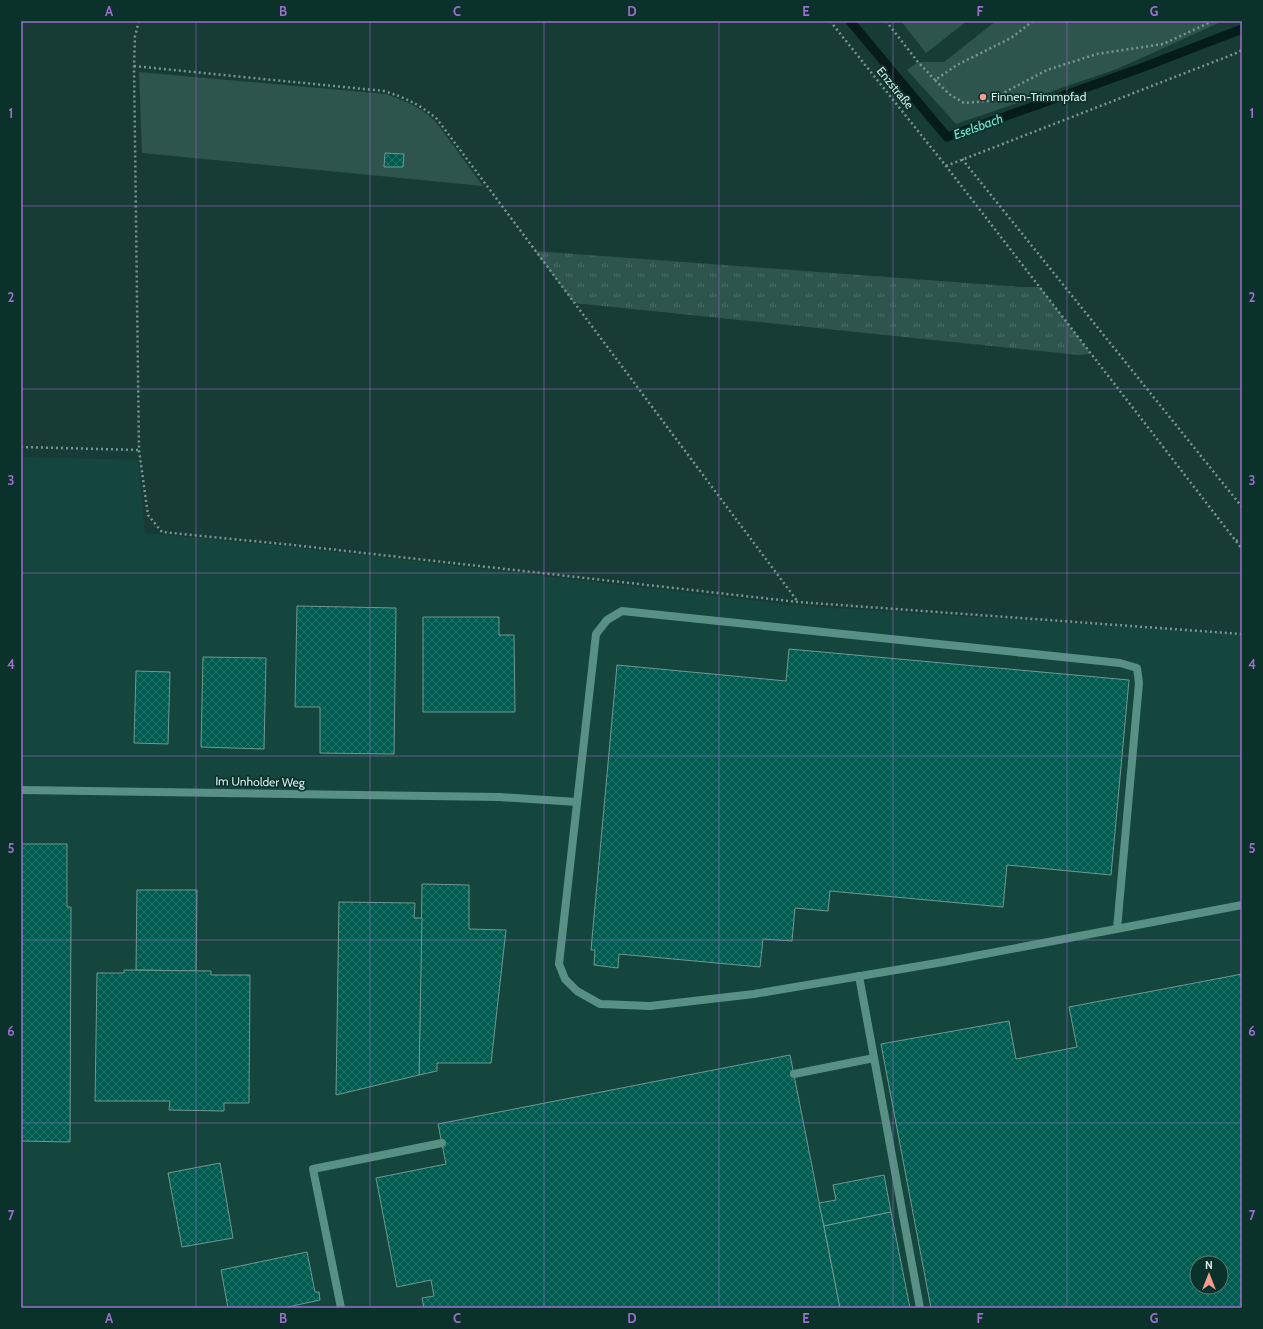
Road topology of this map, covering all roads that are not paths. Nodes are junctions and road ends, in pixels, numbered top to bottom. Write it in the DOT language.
graph roads {
  1 [pos="21,790"];
  2 [pos="577,802"];
  3 [pos="1242,905"];
  4 [pos="1117,929"];
  5 [pos="859,976"];
  6 [pos="874,1058"];
  7 [pos="794,1074"];
  8 [pos="442,1143"];
  9 [pos="341,1308"];
  10 [pos="920,1308"];
  1 -- 2 [label="street, Im Unholder Weg"];
  2 -- 4 [label="street"];
  2 -- 5 [label="street"];
  3 -- 4 [label="street"];
  4 -- 5 [label="street"];
  5 -- 6 [label="street"];
  6 -- 7 [label="street"];
  6 -- 10 [label="street"];
  8 -- 9 [label="street"];
}
